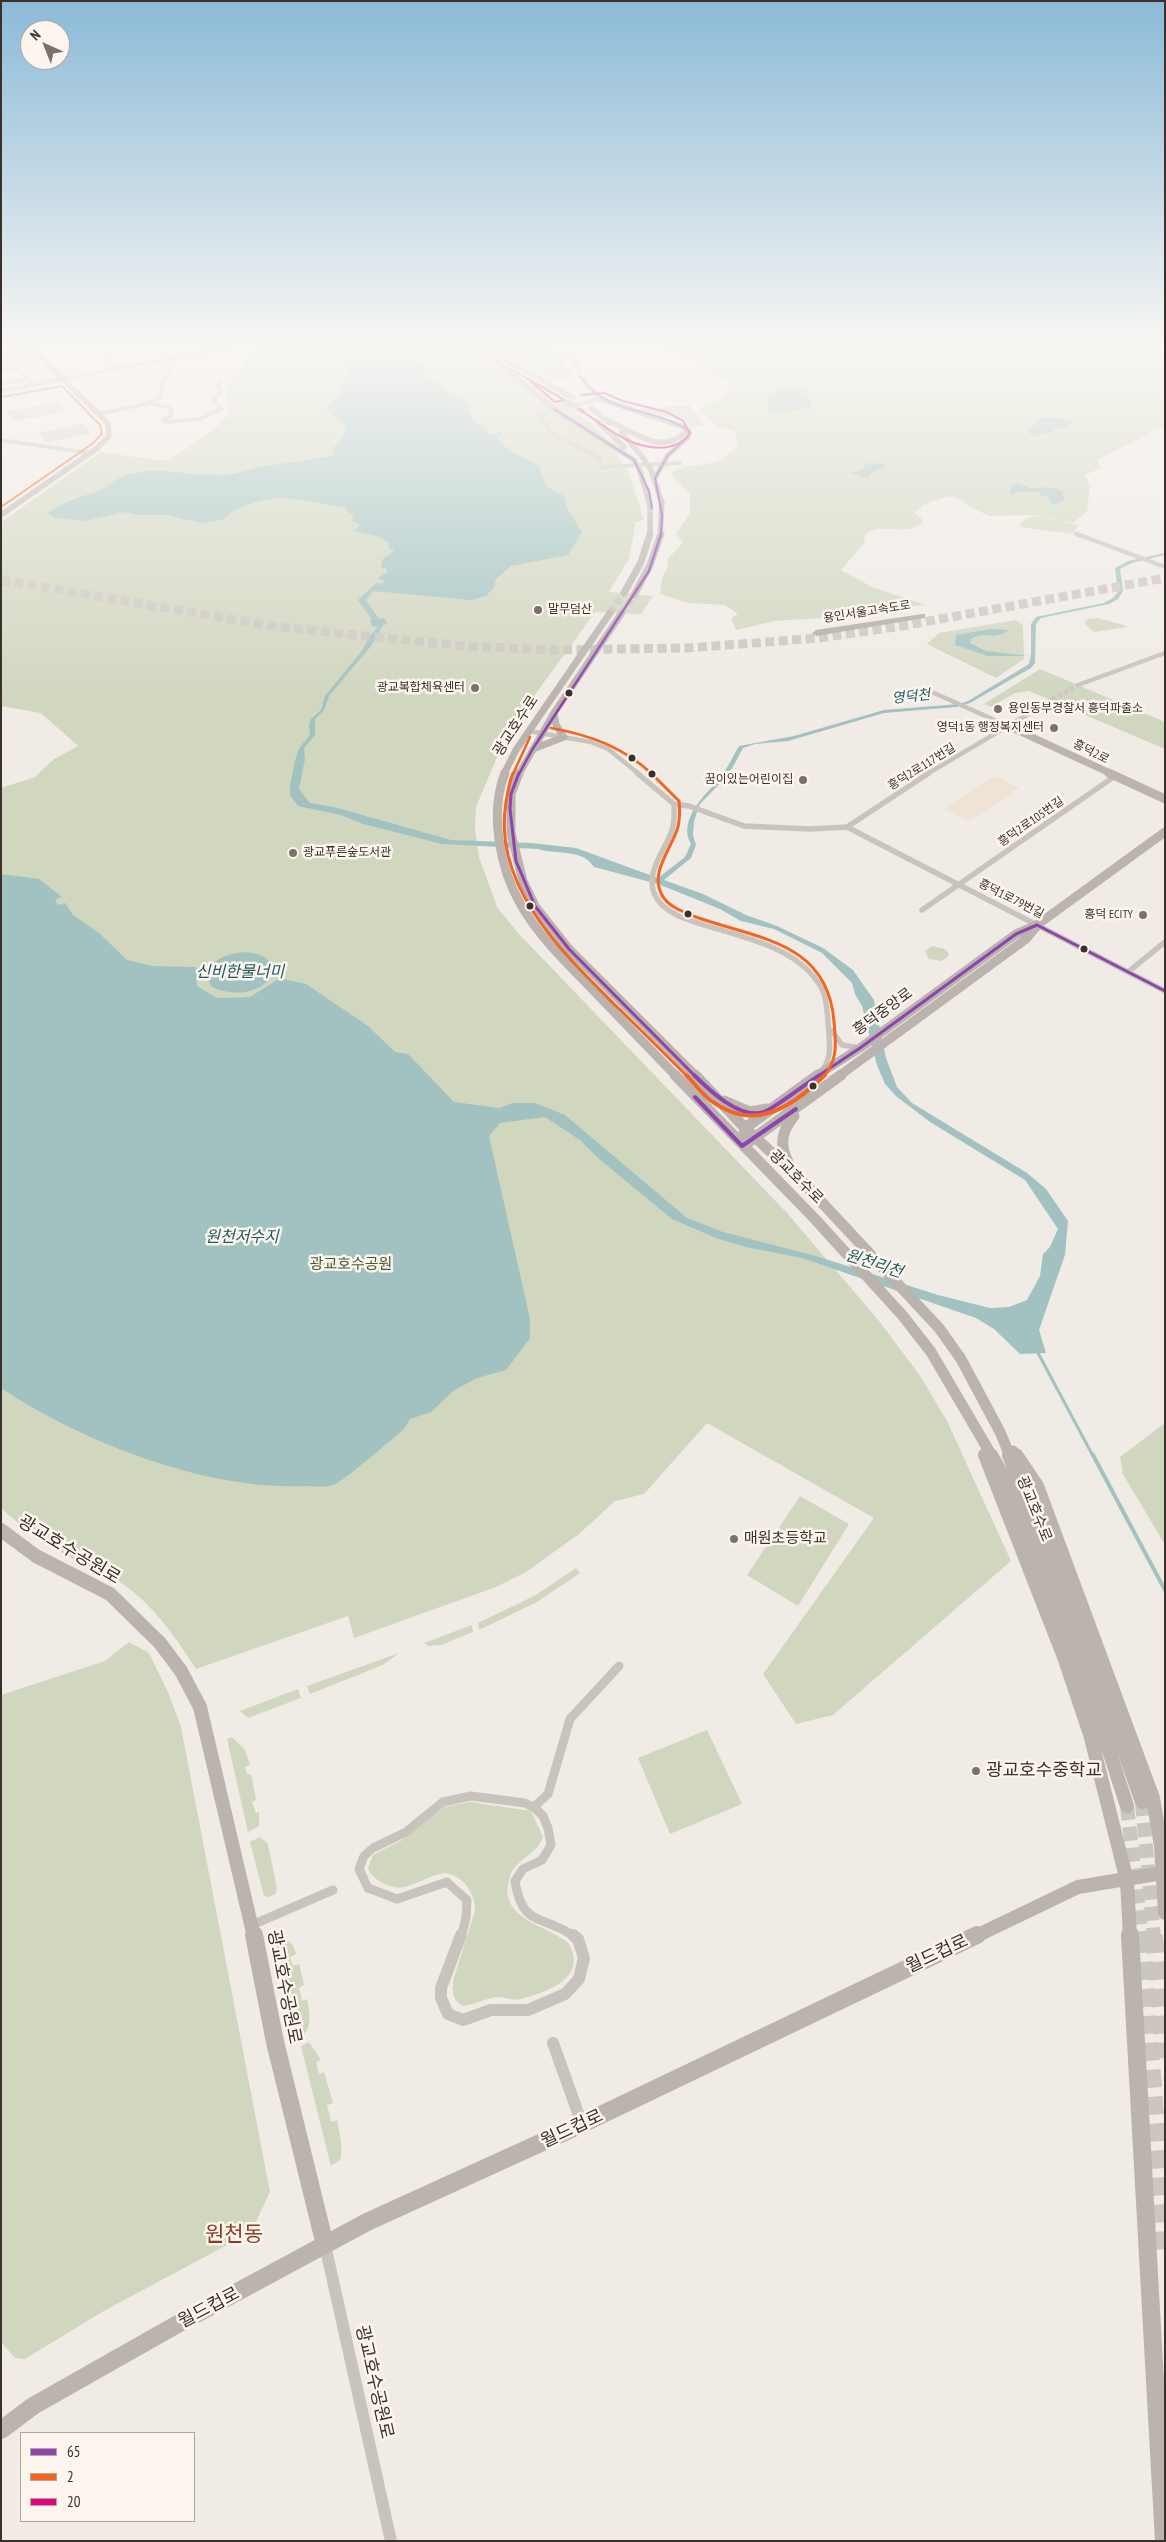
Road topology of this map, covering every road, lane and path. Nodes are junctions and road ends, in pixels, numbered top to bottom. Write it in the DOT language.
graph roads {
  1 [pos="74,465"];
  2 [pos="600,465"];
  3 [pos="637,465"];
  4 [pos="638,465"];
  5 [pos="647,465"];
  6 [pos="663,465"];
  7 [pos="655,478"];
  8 [pos="1,515"];
  9 [pos="1076,534"];
  10 [pos="1165,567"];
  11 [pos="624,593"];
  12 [pos="634,595"];
  13 [pos="610,613"];
  14 [pos="621,614"];
  15 [pos="922,616"];
  16 [pos="816,633"];
  17 [pos="1165,653"];
  18 [pos="1078,685"];
  19 [pos="934,693"];
  20 [pos="1052,700"];
  21 [pos="554,713"];
  22 [pos="1008,726"];
  23 [pos="529,731"];
  24 [pos="542,733"];
  25 [pos="564,737"];
  26 [pos="532,750"];
  27 [pos="1115,776"];
  28 [pos="1165,799"];
  29 [pos="674,804"];
  30 [pos="847,827"];
  31 [pos="1165,832"];
  32 [pos="958,885"];
  33 [pos="922,910"];
  34 [pos="1037,926"];
  35 [pos="1165,942"];
  36 [pos="1128,972"];
  37 [pos="1165,991"];
  38 [pos="828,1019"];
  39 [pos="860,1048"];
  40 [pos="822,1071"];
  41 [pos="713,1094"];
  42 [pos="777,1104"];
  43 [pos="802,1106"];
  44 [pos="745,1128"];
  45 [pos="756,1137"];
  46 [pos="742,1146"];
  47 [pos="798,1178"];
  48 [pos="1000,1432"];
  49 [pos="978,1434"];
  50 [pos="1,1530"];
  51 [pos="619,1666"];
  52 [pos="1142,1802"];
  53 [pos="535,1806"];
  54 [pos="1127,1806"];
  55 [pos="1162,1873"];
  56 [pos="1127,1880"];
  57 [pos="333,1890"];
  58 [pos="1165,1913"];
  59 [pos="252,1925"];
  60 [pos="553,2043"];
  61 [pos="582,2124"];
  62 [pos="324,2245"];
  63 [pos="1,2430"];
  64 [pos="392,2541"];
  65 [pos="1164,2541"];
  1 -- 8 [label="main road"];
  2 -- 4 [label="street"];
  3 -- 11 [label="main road, bridge"];
  5 -- 7 [label="main road, bridge"];
  6 -- 7 [label="main road, bridge"];
  7 -- 12 [label="main road"];
  9 -- 10 [label="street"];
  13 -- 23 [label="main road, 광교호수로"];
  14 -- 21 [label="main road, 광교호수로"];
  15 -- 16 [label="highway, 용인서울고속도로"];
  17 -- 18 [label="street"];
  19 -- 22 [label="street"];
  20 -- 22 [label="street, 흥덕2로117번길"];
  21 -- 24 [label="main road, 광교호수로"];
  21 -- 25 [label="main road"];
  22 -- 27 [label="main road, 흥덕2로"];
  22 -- 30 [label="street, 흥덕2로117번길"];
  23 -- 24 [label="street"];
  23 -- 46 [label="main road, 광교호수로"];
  24 -- 25 [label="street"];
  24 -- 26 [label="main road, 광교호수로"];
  25 -- 26 [label="main road"];
  25 -- 29 [label="street"];
  26 -- 41 [label="main road, 광교호수로"];
  27 -- 28 [label="main road, 흥덕2로"];
  27 -- 32 [label="street, 흥덕2로105번길"];
  29 -- 30 [label="street"];
  29 -- 38 [label="street"];
  30 -- 32 [label="street, 흥덕1로79번길"];
  31 -- 34 [label="main road, 흥덕중앙로"];
  32 -- 33 [label="street, 흥덕2로105번길"];
  32 -- 34 [label="street, 흥덕1로79번길"];
  34 -- 36 [label="street, 흥덕1로79번길"];
  34 -- 39 [label="main road, 흥덕중앙로"];
  34 -- 43 [label="main road, 흥덕중앙로"];
  35 -- 36 [label="street"];
  36 -- 37 [label="street, 흥덕1로79번길"];
  38 -- 39 [label="street"];
  38 -- 40 [label="street"];
  39 -- 40 [label="main road, 흥덕중앙로"];
  40 -- 42 [label="main road, 흥덕중앙로"];
  41 -- 42 [label="main road"];
  41 -- 44 [label="main road, 광교호수로"];
  42 -- 44 [label="main road, 흥덕중앙로"];
  43 -- 45 [label="main road, 흥덕중앙로"];
  43 -- 47 [label="main road"];
  44 -- 45 [label="main road, 광교호수로"];
  44 -- 46 [label="main road"];
  45 -- 46 [label="main road, 흥덕중앙로"];
  45 -- 47 [label="main road, 광교호수로"];
  46 -- 49 [label="main road, 광교호수로"];
  47 -- 48 [label="main road, 광교호수로"];
  48 -- 52 [label="main road, 광교호수로"];
  48 -- 55 [label="main road"];
  49 -- 54 [label="main road, 광교호수로"];
  49 -- 56 [label="main road"];
  50 -- 59 [label="main road, 광교호수공원로"];
  51 -- 53 [label="street"];
  53 -- 53 [label="street"];
  55 -- 56 [label="main road, 월드컵로"];
  55 -- 58 [label="main road"];
  56 -- 61 [label="main road, 월드컵로"];
  56 -- 65 [label="main road"];
  57 -- 59 [label="street"];
  59 -- 62 [label="main road, 광교호수공원로"];
  60 -- 61 [label="street"];
  61 -- 62 [label="main road, 월드컵로"];
  62 -- 63 [label="main road, 월드컵로"];
  62 -- 64 [label="street, 광교호수공원로"];
}
